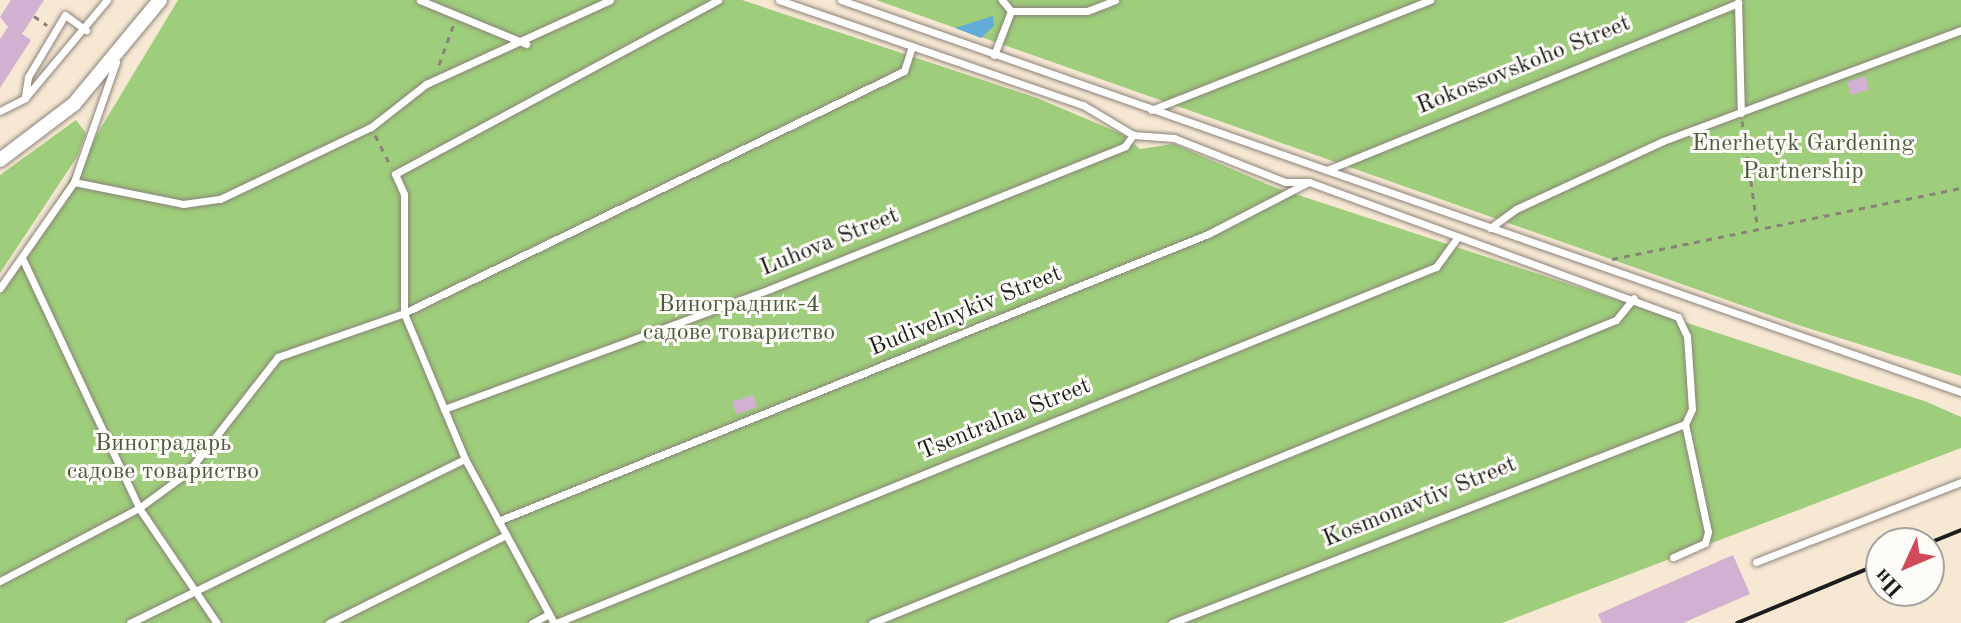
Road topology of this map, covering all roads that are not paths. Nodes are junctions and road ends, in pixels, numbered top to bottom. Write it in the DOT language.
graph roads {
  1 [pos="107,0"];
  2 [pos="160,0"];
  3 [pos="420,0"];
  4 [pos="610,0"];
  5 [pos="718,0"];
  6 [pos="779,0"];
  7 [pos="841,0"];
  8 [pos="1002,0"];
  9 [pos="1115,0"];
  10 [pos="1430,0"];
  11 [pos="1738,2"];
  12 [pos="1011,11"];
  13 [pos="86,30"];
  14 [pos="1961,30"];
  15 [pos="526,44"];
  16 [pos="912,47"];
  17 [pos="994,55"];
  18 [pos="116,62"];
  19 [pos="25,98"];
  20 [pos="1151,110"];
  21 [pos="0,111"];
  22 [pos="1741,113"];
  23 [pos="1133,135"];
  24 [pos="0,160"];
  25 [pos="1327,170"];
  26 [pos="74,182"];
  27 [pos="1309,182"];
  28 [pos="1490,228"];
  29 [pos="1457,238"];
  30 [pos="23,260"];
  31 [pos="0,288"];
  32 [pos="1634,298"];
  33 [pos="404,313"];
  34 [pos="1961,392"];
  35 [pos="444,409"];
  36 [pos="1685,424"];
  37 [pos="465,459"];
  38 [pos="1961,482"];
  39 [pos="139,508"];
  40 [pos="498,521"];
  41 [pos="506,535"];
  42 [pos="1673,557"];
  43 [pos="1756,562"];
  44 [pos="0,581"];
  45 [pos="197,590"];
  46 [pos="549,614"];
  47 [pos="130,623"];
  48 [pos="217,623"];
  49 [pos="329,623"];
  50 [pos="532,623"];
  51 [pos="555,623"];
  52 [pos="872,623"];
  53 [pos="1172,623"];
  1 -- 13 [label="lane"];
  2 -- 18 [label="street"];
  3 -- 15 [label="lane"];
  4 -- 15 [label="lane"];
  5 -- 33 [label="lane"];
  6 -- 16 [label="lane"];
  7 -- 17 [label="lane"];
  8 -- 12 [label="lane"];
  9 -- 12 [label="lane"];
  10 -- 20 [label="lane"];
  11 -- 22 [label="lane"];
  11 -- 25 [label="lane, Rokossovskoho Street"];
  12 -- 17 [label="lane"];
  13 -- 19 [label="lane"];
  13 -- 19 [label="lane"];
  14 -- 22 [label="lane"];
  15 -- 26 [label="lane"];
  16 -- 23 [label="lane"];
  16 -- 33 [label="lane"];
  17 -- 20 [label="lane"];
  18 -- 24 [label="street"];
  18 -- 26 [label="lane"];
  19 -- 21 [label="lane"];
  20 -- 25 [label="lane"];
  22 -- 28 [label="lane"];
  23 -- 27 [label="lane"];
  23 -- 35 [label="lane, Luhova Street"];
  25 -- 28 [label="lane"];
  26 -- 30 [label="lane"];
  27 -- 29 [label="lane"];
  27 -- 40 [label="lane, Budivelnykiv Street"];
  28 -- 34 [label="lane"];
  29 -- 32 [label="lane"];
  29 -- 51 [label="lane, Tsentralna Street"];
  30 -- 31 [label="lane"];
  30 -- 39 [label="lane"];
  32 -- 36 [label="lane"];
  32 -- 52 [label="lane"];
  33 -- 35 [label="lane"];
  33 -- 39 [label="lane"];
  35 -- 37 [label="lane"];
  36 -- 42 [label="lane"];
  36 -- 53 [label="lane, Kosmonavtiv Street"];
  37 -- 40 [label="lane"];
  37 -- 45 [label="lane"];
  38 -- 43 [label="lane"];
  39 -- 44 [label="lane"];
  39 -- 45 [label="lane"];
  40 -- 41 [label="lane"];
  41 -- 46 [label="lane"];
  41 -- 49 [label="lane"];
  45 -- 47 [label="lane"];
  45 -- 48 [label="lane"];
  46 -- 50 [label="lane"];
  46 -- 51 [label="lane"];
}
